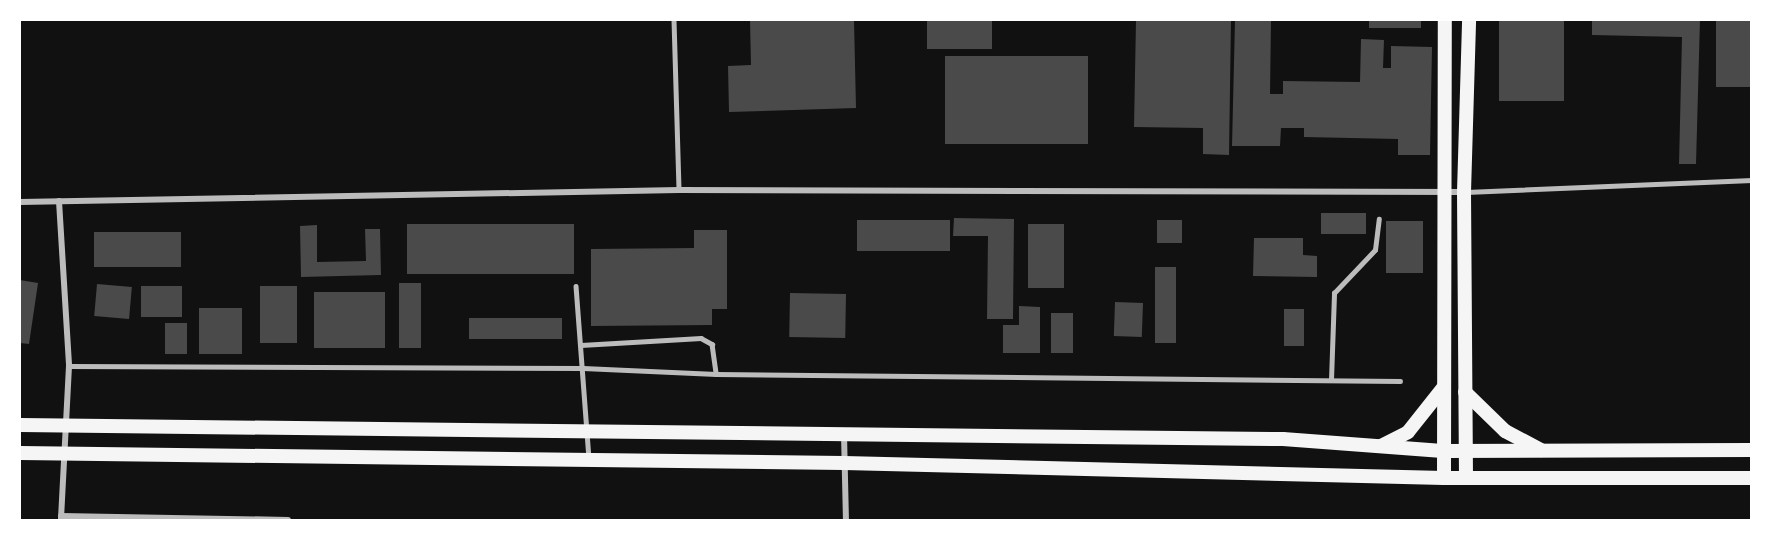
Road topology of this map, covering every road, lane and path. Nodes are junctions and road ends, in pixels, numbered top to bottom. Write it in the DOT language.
graph roads {
  1 [pos="675,20"];
  2 [pos="1445,20"];
  3 [pos="1469,20"];
  4 [pos="1752,180"];
  5 [pos="679,190"];
  6 [pos="1442,192"];
  7 [pos="1464,192"];
  8 [pos="59,201"];
  9 [pos="20,202"];
  10 [pos="1379,219"];
  11 [pos="576,286"];
  12 [pos="581,345"];
  13 [pos="69,366"];
  14 [pos="583,368"];
  15 [pos="716,374"];
  16 [pos="1331,380"];
  17 [pos="1400,381"];
  18 [pos="1443,388"];
  19 [pos="1465,392"];
  20 [pos="63,424"];
  21 [pos="20,425"];
  22 [pos="586,430"];
  23 [pos="844,434"];
  24 [pos="1379,446"];
  25 [pos="1752,450"];
  26 [pos="1443,451"];
  27 [pos="1465,451"];
  28 [pos="1543,451"];
  29 [pos="62,452"];
  30 [pos="20,453"];
  31 [pos="590,459"];
  32 [pos="844,463"];
  33 [pos="1444,478"];
  34 [pos="1466,478"];
  35 [pos="1752,478"];
  36 [pos="61,518"];
  37 [pos="288,520"];
  38 [pos="846,520"];
  1 -- 5 [label="lane"];
  2 -- 6 [label="main road"];
  3 -- 7 [label="main road"];
  4 -- 7 [label="lane"];
  5 -- 6 [label="street"];
  5 -- 8 [label="street"];
  6 -- 7 [label="street"];
  6 -- 18 [label="main road"];
  7 -- 19 [label="main road"];
  8 -- 9 [label="street"];
  8 -- 13 [label="street"];
  10 -- 16 [label="lane"];
  11 -- 12 [label="lane"];
  12 -- 14 [label="lane"];
  12 -- 15 [label="lane"];
  13 -- 14 [label="lane"];
  13 -- 20 [label="street"];
  14 -- 15 [label="lane"];
  14 -- 22 [label="lane"];
  15 -- 16 [label="lane"];
  16 -- 17 [label="lane"];
  18 -- 24 [label="main road"];
  18 -- 26 [label="main road"];
  19 -- 27 [label="main road"];
  19 -- 28 [label="main road"];
  20 -- 21 [label="main road"];
  20 -- 22 [label="main road"];
  20 -- 29 [label="street"];
  22 -- 23 [label="main road"];
  22 -- 31 [label="lane"];
  23 -- 24 [label="main road"];
  23 -- 32 [label="street"];
  24 -- 26 [label="main road"];
  25 -- 28 [label="main road"];
  26 -- 27 [label="main road"];
  26 -- 33 [label="main road"];
  27 -- 28 [label="main road"];
  27 -- 34 [label="main road"];
  29 -- 30 [label="main road"];
  29 -- 31 [label="main road"];
  29 -- 36 [label="street"];
  31 -- 32 [label="main road"];
  32 -- 33 [label="main road"];
  32 -- 38 [label="street"];
  33 -- 34 [label="main road"];
  34 -- 35 [label="main road"];
  36 -- 37 [label="street"];
}
